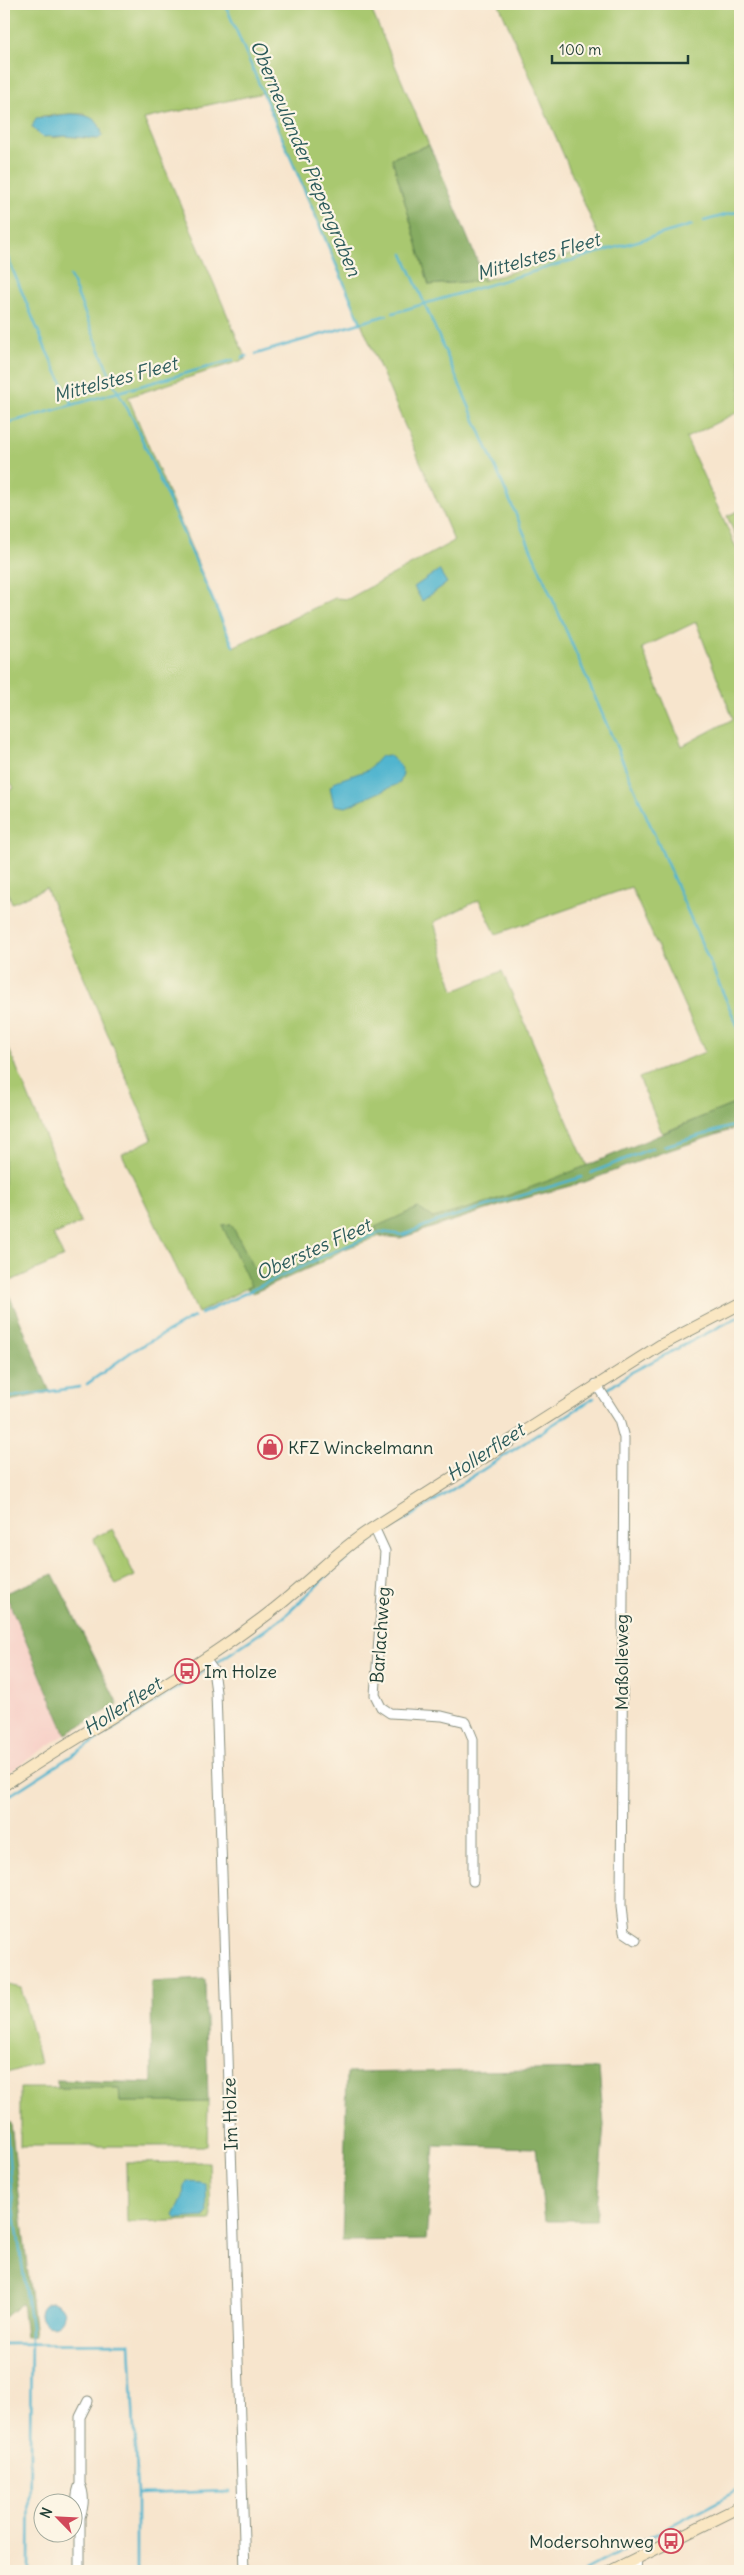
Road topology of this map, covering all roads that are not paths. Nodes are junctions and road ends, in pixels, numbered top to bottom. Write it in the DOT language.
graph roads {
  1 [pos="740,1304"];
  2 [pos="596,1384"];
  3 [pos="374,1527"];
  4 [pos="209,1665"];
  5 [pos="4,1786"];
  6 [pos="473,1881"];
  7 [pos="636,1940"];
  8 [pos="88,2401"];
  9 [pos="740,2506"];
  10 [pos="637,2558"];
  11 [pos="80,2571"];
  12 [pos="246,2571"];
  13 [pos="611,2571"];
  14 [pos="636,2571"];
  1 -- 2 [label="street"];
  2 -- 3 [label="street"];
  2 -- 7 [label="street, Maßolleweg"];
  3 -- 4 [label="street"];
  3 -- 6 [label="street, Barlachweg"];
  4 -- 5 [label="street"];
  4 -- 12 [label="street, Im Holze"];
  8 -- 11 [label="street"];
  9 -- 10 [label="street"];
  10 -- 13 [label="street"];
  10 -- 14 [label="street"];
}
